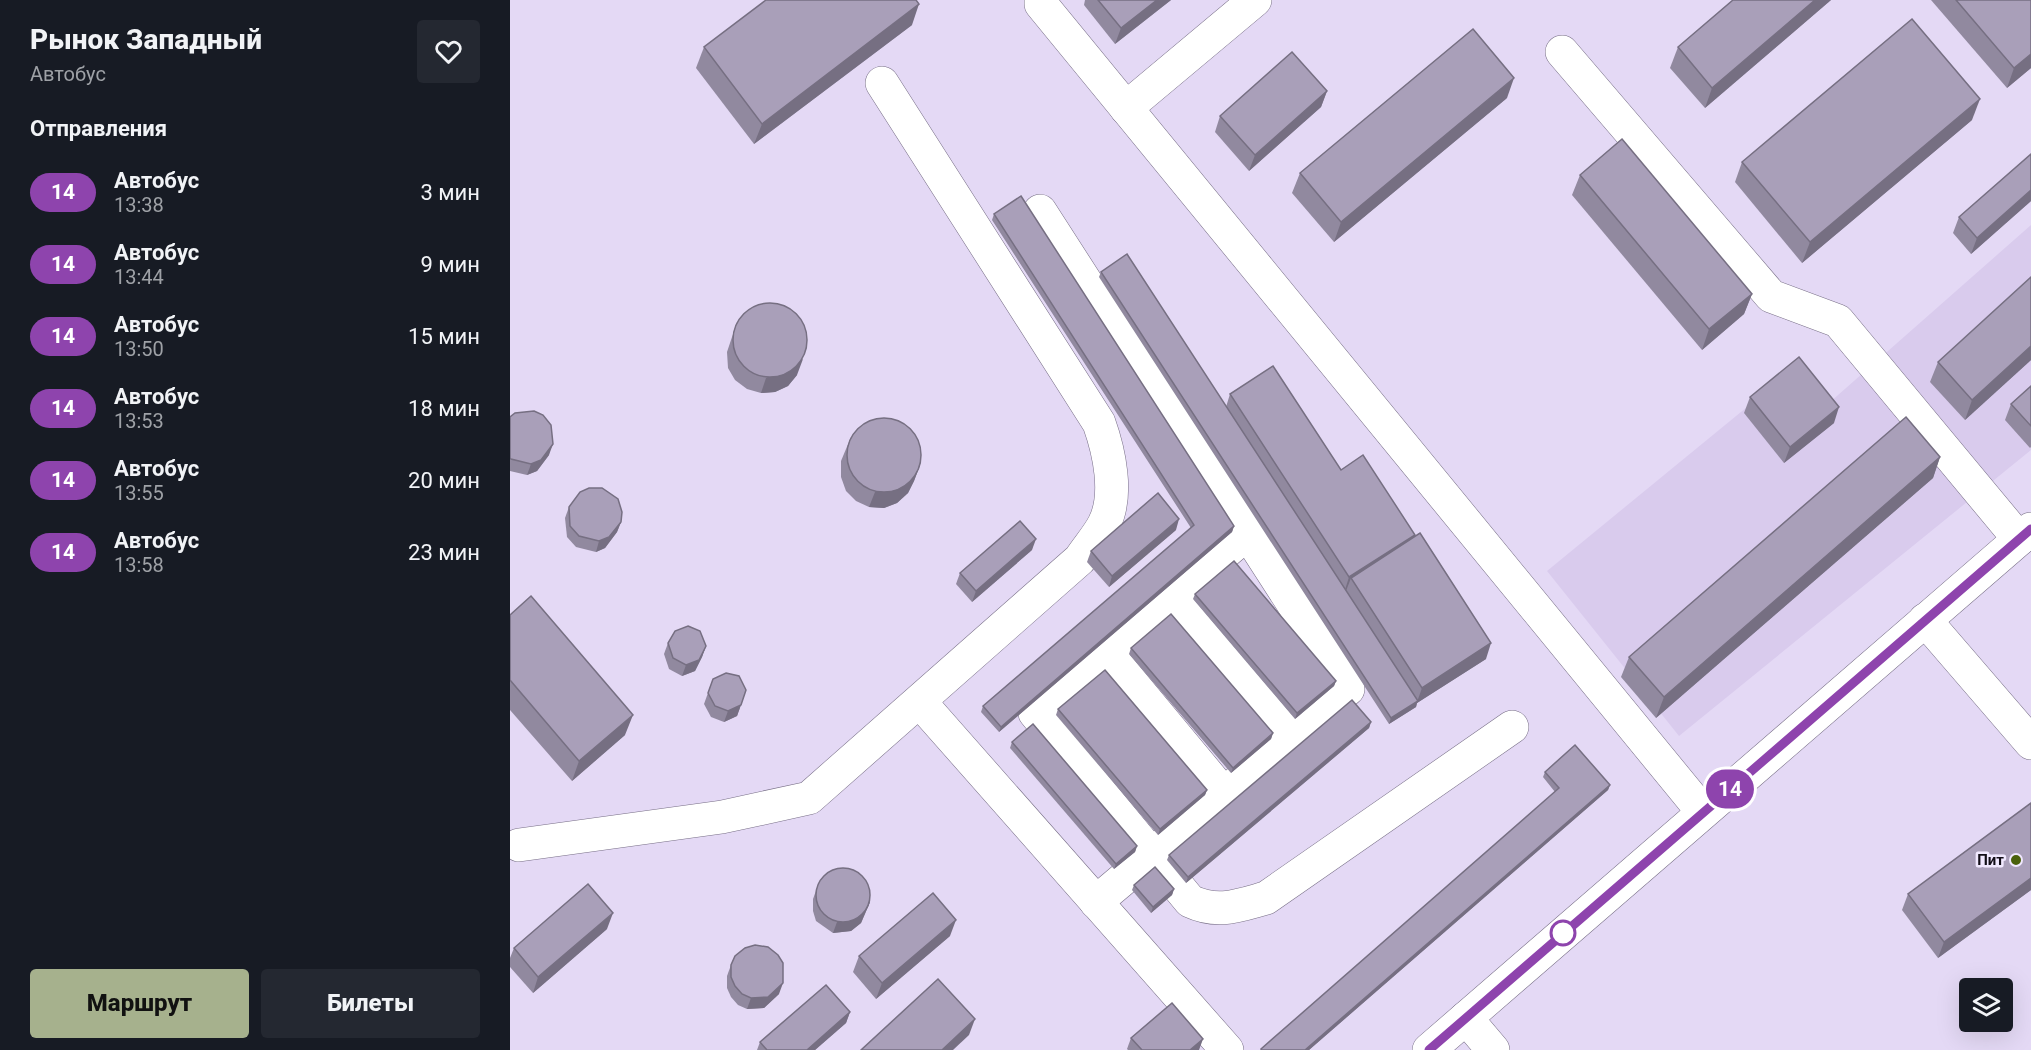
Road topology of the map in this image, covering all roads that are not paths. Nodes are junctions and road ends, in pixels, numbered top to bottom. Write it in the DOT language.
graph roads {
  1 [pos="1041,0"];
  2 [pos="1255,0"];
  3 [pos="1562,52"];
  4 [pos="882,83"];
  5 [pos="1126,108"];
  6 [pos="1040,211"];
  7 [pos="1248,533"];
  8 [pos="2025,534"];
  9 [pos="1172,598"];
  10 [pos="1925,620"];
  11 [pos="1107,653"];
  12 [pos="920,702"];
  13 [pos="1512,727"];
  14 [pos="1290,738"];
  15 [pos="2031,743"];
  16 [pos="1224,794"];
  17 [pos="1703,812"];
  18 [pos="519,845"];
  19 [pos="1152,855"];
  20 [pos="1096,902"];
  21 [pos="1466,1018"];
  22 [pos="1227,1050"];
  23 [pos="1429,1050"];
  24 [pos="1493,1050"];
  1 -- 5 [label="main road"];
  2 -- 5 [label="main road"];
  3 -- 8 [label="main road"];
  4 -- 12 [label="main road"];
  5 -- 17 [label="main road"];
  6 -- 7 [label="main road"];
  7 -- 9 [label="main road"];
  7 -- 14 [label="main road"];
  8 -- 10 [label="main road"];
  9 -- 11 [label="main road"];
  9 -- 14 [label="main road"];
  10 -- 15 [label="main road"];
  10 -- 17 [label="main road"];
  11 -- 16 [label="main road"];
  11 -- 19 [label="main road"];
  12 -- 18 [label="main road"];
  12 -- 20 [label="main road"];
  13 -- 19 [label="main road"];
  14 -- 16 [label="main road"];
  16 -- 19 [label="main road"];
  17 -- 21 [label="main road"];
  19 -- 20 [label="main road"];
  20 -- 22 [label="main road"];
  21 -- 23 [label="main road"];
  21 -- 24 [label="main road"];
}
